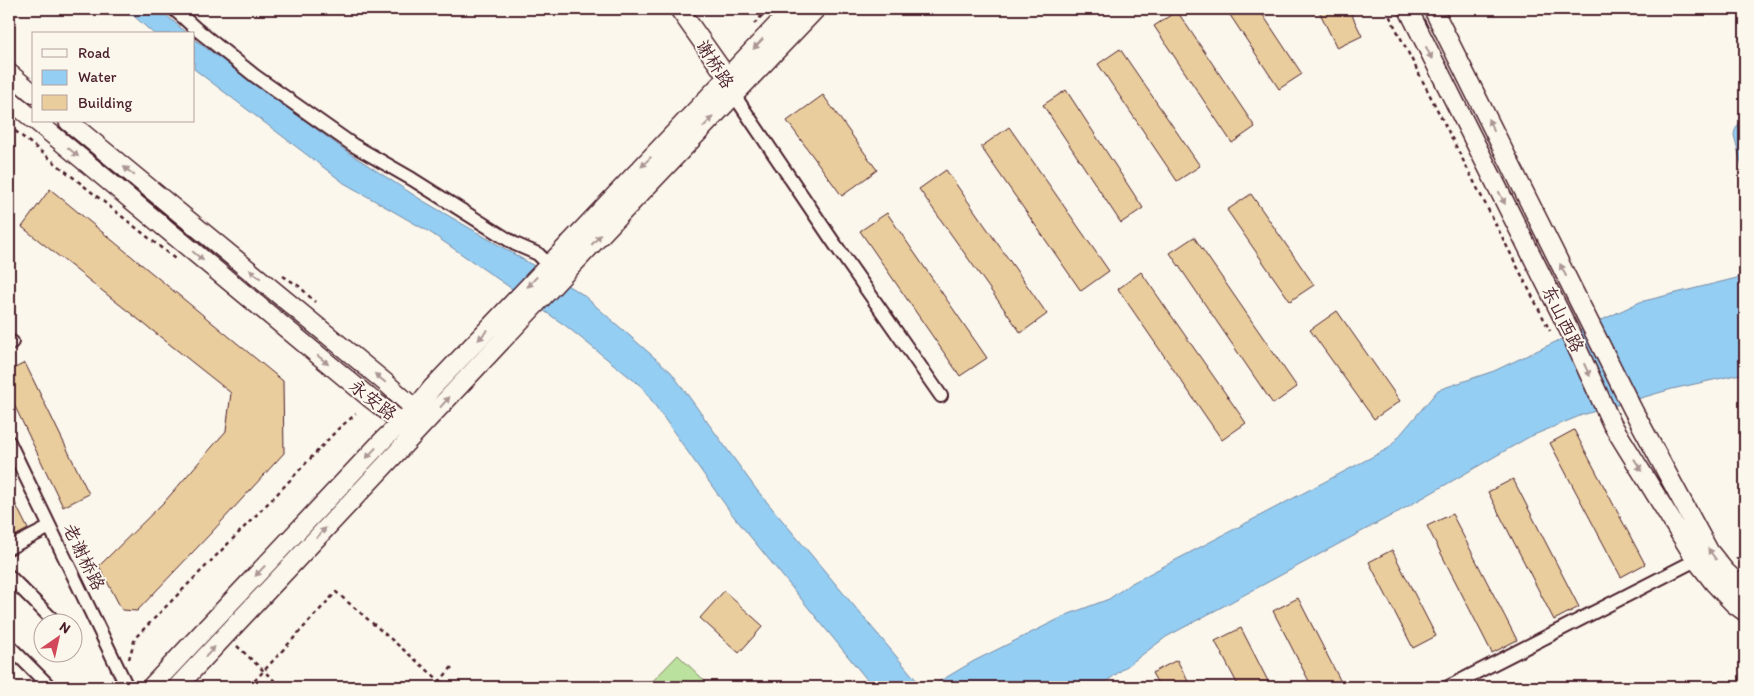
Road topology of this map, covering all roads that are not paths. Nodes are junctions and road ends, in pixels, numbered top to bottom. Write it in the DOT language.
graph roads {
  1 [pos="174,9"];
  2 [pos="679,9"];
  3 [pos="792,9"];
  4 [pos="816,9"];
  5 [pos="1408,9"];
  6 [pos="1433,9"];
  7 [pos="9,74"];
  8 [pos="727,77"];
  9 [pos="32,92"];
  10 [pos="734,95"];
  11 [pos="9,99"];
  12 [pos="32,118"];
  13 [pos="37,122"];
  14 [pos="69,122"];
  15 [pos="549,264"];
  16 [pos="942,396"];
  17 [pos="415,409"];
  18 [pos="401,422"];
  19 [pos="423,426"];
  20 [pos="9,442"];
  21 [pos="50,527"];
  22 [pos="9,548"];
  23 [pos="1696,560"];
  24 [pos="9,576"];
  25 [pos="1745,590"];
  26 [pos="1745,612"];
  27 [pos="47,614"];
  28 [pos="9,646"];
  29 [pos="125,683"];
  30 [pos="47,684"];
  31 [pos="151,687"];
  32 [pos="177,687"];
  33 [pos="1448,687"];
  1 -- 15 [label="street"];
  2 -- 8 [label="main road, 谢桥路"];
  3 -- 8 [label="main road, one-way"];
  4 -- 10 [label="main road"];
  5 -- 23 [label="main road, 东山西路, one-way"];
  25 -- 6 [label="main road, 东山西路, one-way"];
  7 -- 9 [label="main road"];
  8 -- 10 [label="main road, 谢桥路"];
  8 -- 15 [label="main road, one-way"];
  10 -- 16 [label="street"];
  19 -- 10 [label="main road, one-way"];
  11 -- 12 [label="main road, 永安路"];
  13 -- 18 [label="main road, 永安路, one-way"];
  17 -- 14 [label="main road, 永安路, one-way"];
  15 -- 17 [label="main road, one-way"];
  17 -- 18 [label="main road"];
  17 -- 19 [label="main road, 永安路"];
  18 -- 19 [label="main road, 永安路"];
  18 -- 31 [label="main road, one-way"];
  32 -- 19 [label="main road, one-way"];
  20 -- 21 [label="street, 老谢桥路"];
  21 -- 22 [label="street"];
  21 -- 29 [label="street, 老谢桥路"];
  23 -- 26 [label="main road, 东山西路"];
  23 -- 33 [label="street"];
  24 -- 27 [label="street"];
  28 -- 30 [label="street"];
}
